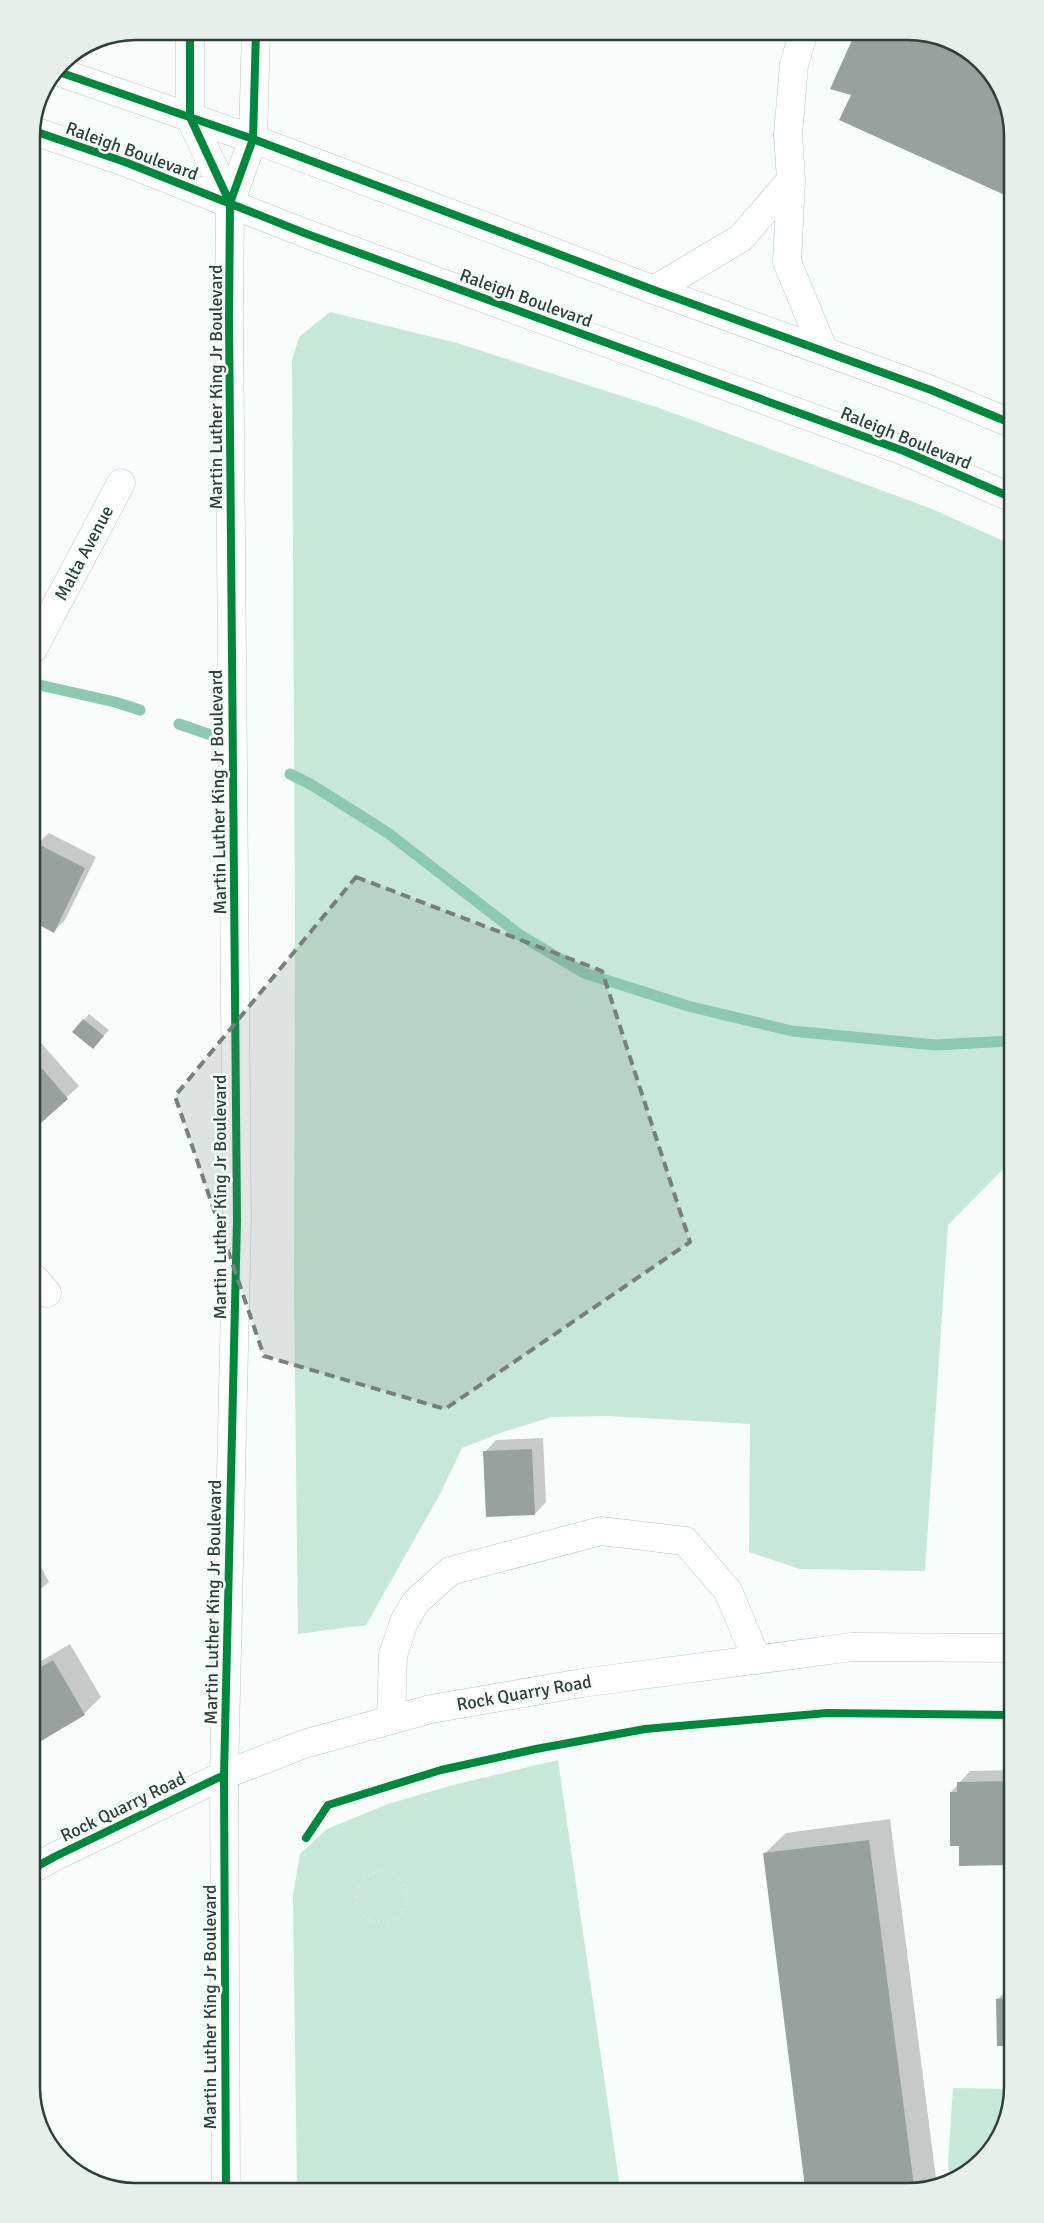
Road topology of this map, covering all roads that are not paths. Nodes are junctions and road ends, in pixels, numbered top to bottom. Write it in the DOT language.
graph roads {
  1 [pos="190,40"];
  2 [pos="256,40"];
  3 [pos="802,40"];
  4 [pos="64,74"];
  5 [pos="190,117"];
  6 [pos="40,133"];
  7 [pos="253,139"];
  8 [pos="791,180"];
  9 [pos="230,203"];
  10 [pos="654,290"];
  11 [pos="824,351"];
  12 [pos="1004,420"];
  13 [pos="121,483"];
  14 [pos="1004,494"];
  15 [pos="40,636"];
  16 [pos="1004,1648"];
  17 [pos="757,1660"];
  18 [pos="392,1720"];
  19 [pos="224,1775"];
  20 [pos="40,1865"];
  21 [pos="226,2183"];
  1 -- 5 [label="main road, Martin Luther King Jr Boulevard"];
  2 -- 7 [label="main road, Martin Luther King Jr Boulevard"];
  3 -- 8 [label="main road"];
  4 -- 5 [label="main road"];
  5 -- 7 [label="main road"];
  5 -- 9 [label="main road, Martin Luther King Jr Boulevard"];
  6 -- 9 [label="main road, Raleigh Boulevard"];
  7 -- 9 [label="main road, Martin Luther King Jr Boulevard"];
  7 -- 10 [label="main road"];
  8 -- 10 [label="main road"];
  8 -- 11 [label="main road"];
  9 -- 14 [label="main road, Raleigh Boulevard"];
  9 -- 19 [label="main road, Martin Luther King Jr Boulevard"];
  10 -- 11 [label="main road"];
  11 -- 12 [label="main road"];
  13 -- 15 [label="main road, Malta Avenue"];
  16 -- 17 [label="main road, Rock Quarry Road"];
  17 -- 18 [label="main road, Rock Quarry Road"];
  17 -- 18 [label="main road"];
  18 -- 19 [label="main road, Rock Quarry Road"];
  19 -- 20 [label="main road, Rock Quarry Road"];
  19 -- 21 [label="main road, Martin Luther King Jr Boulevard"];
}
